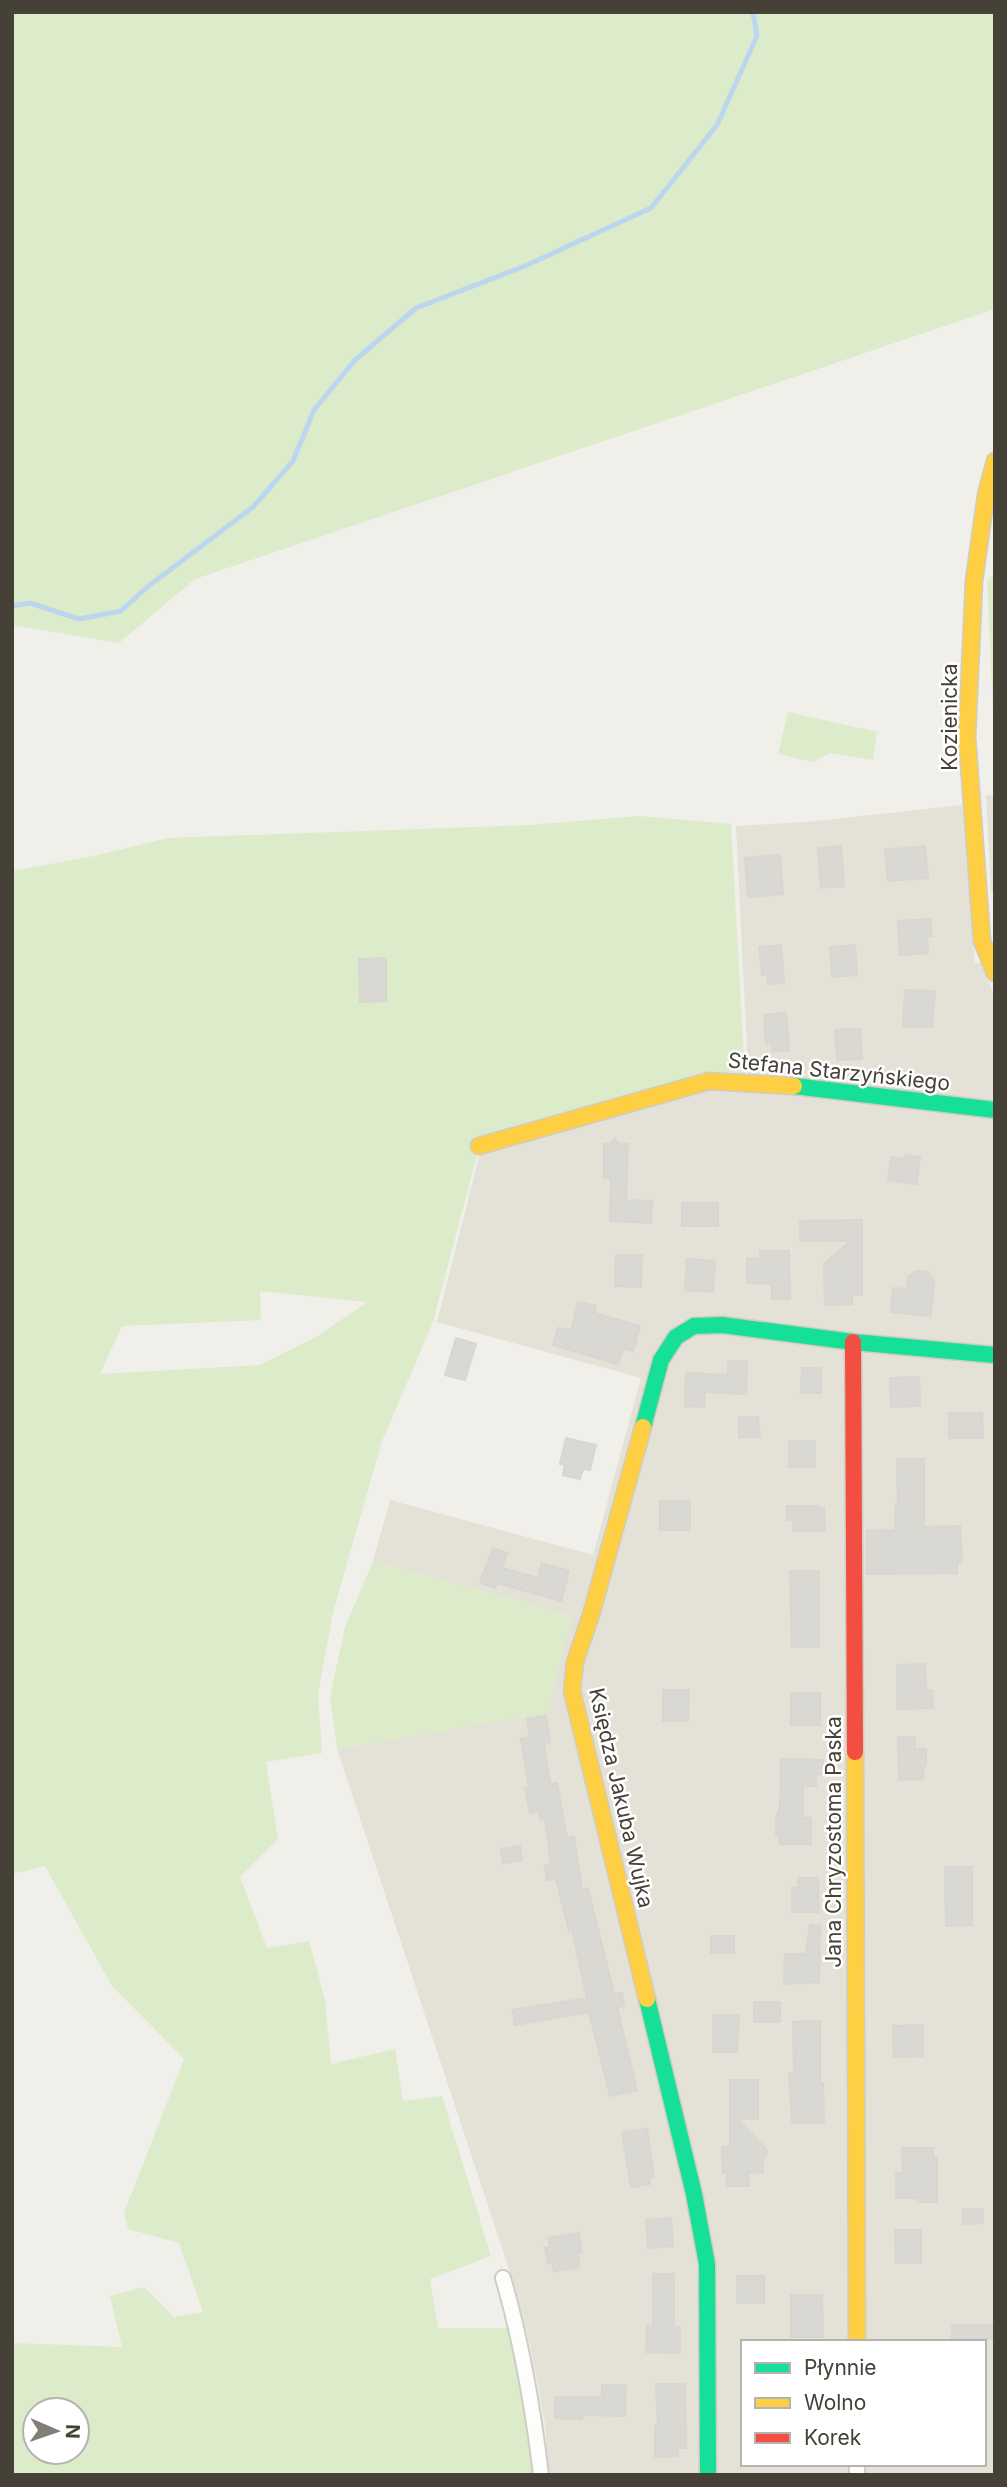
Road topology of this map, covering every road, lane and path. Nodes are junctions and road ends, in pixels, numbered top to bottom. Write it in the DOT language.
graph roads {
  1 [pos="995,461"];
  2 [pos="995,973"];
  3 [pos="995,1110"];
  4 [pos="479,1146"];
  5 [pos="853,1342"];
  6 [pos="995,1355"];
  7 [pos="503,2278"];
  8 [pos="857,2340"];
  9 [pos="541,2475"];
  10 [pos="708,2475"];
  1 -- 2 [label="street, Kozienicka"];
  3 -- 4 [label="street, Stefana Starzyńskiego"];
  5 -- 6 [label="street, Księdza Jakuba Wujka"];
  5 -- 8 [label="street, Jana Chryzostoma Paska"];
  5 -- 10 [label="street, Księdza Jakuba Wujka"];
  7 -- 9 [label="street"];
}
